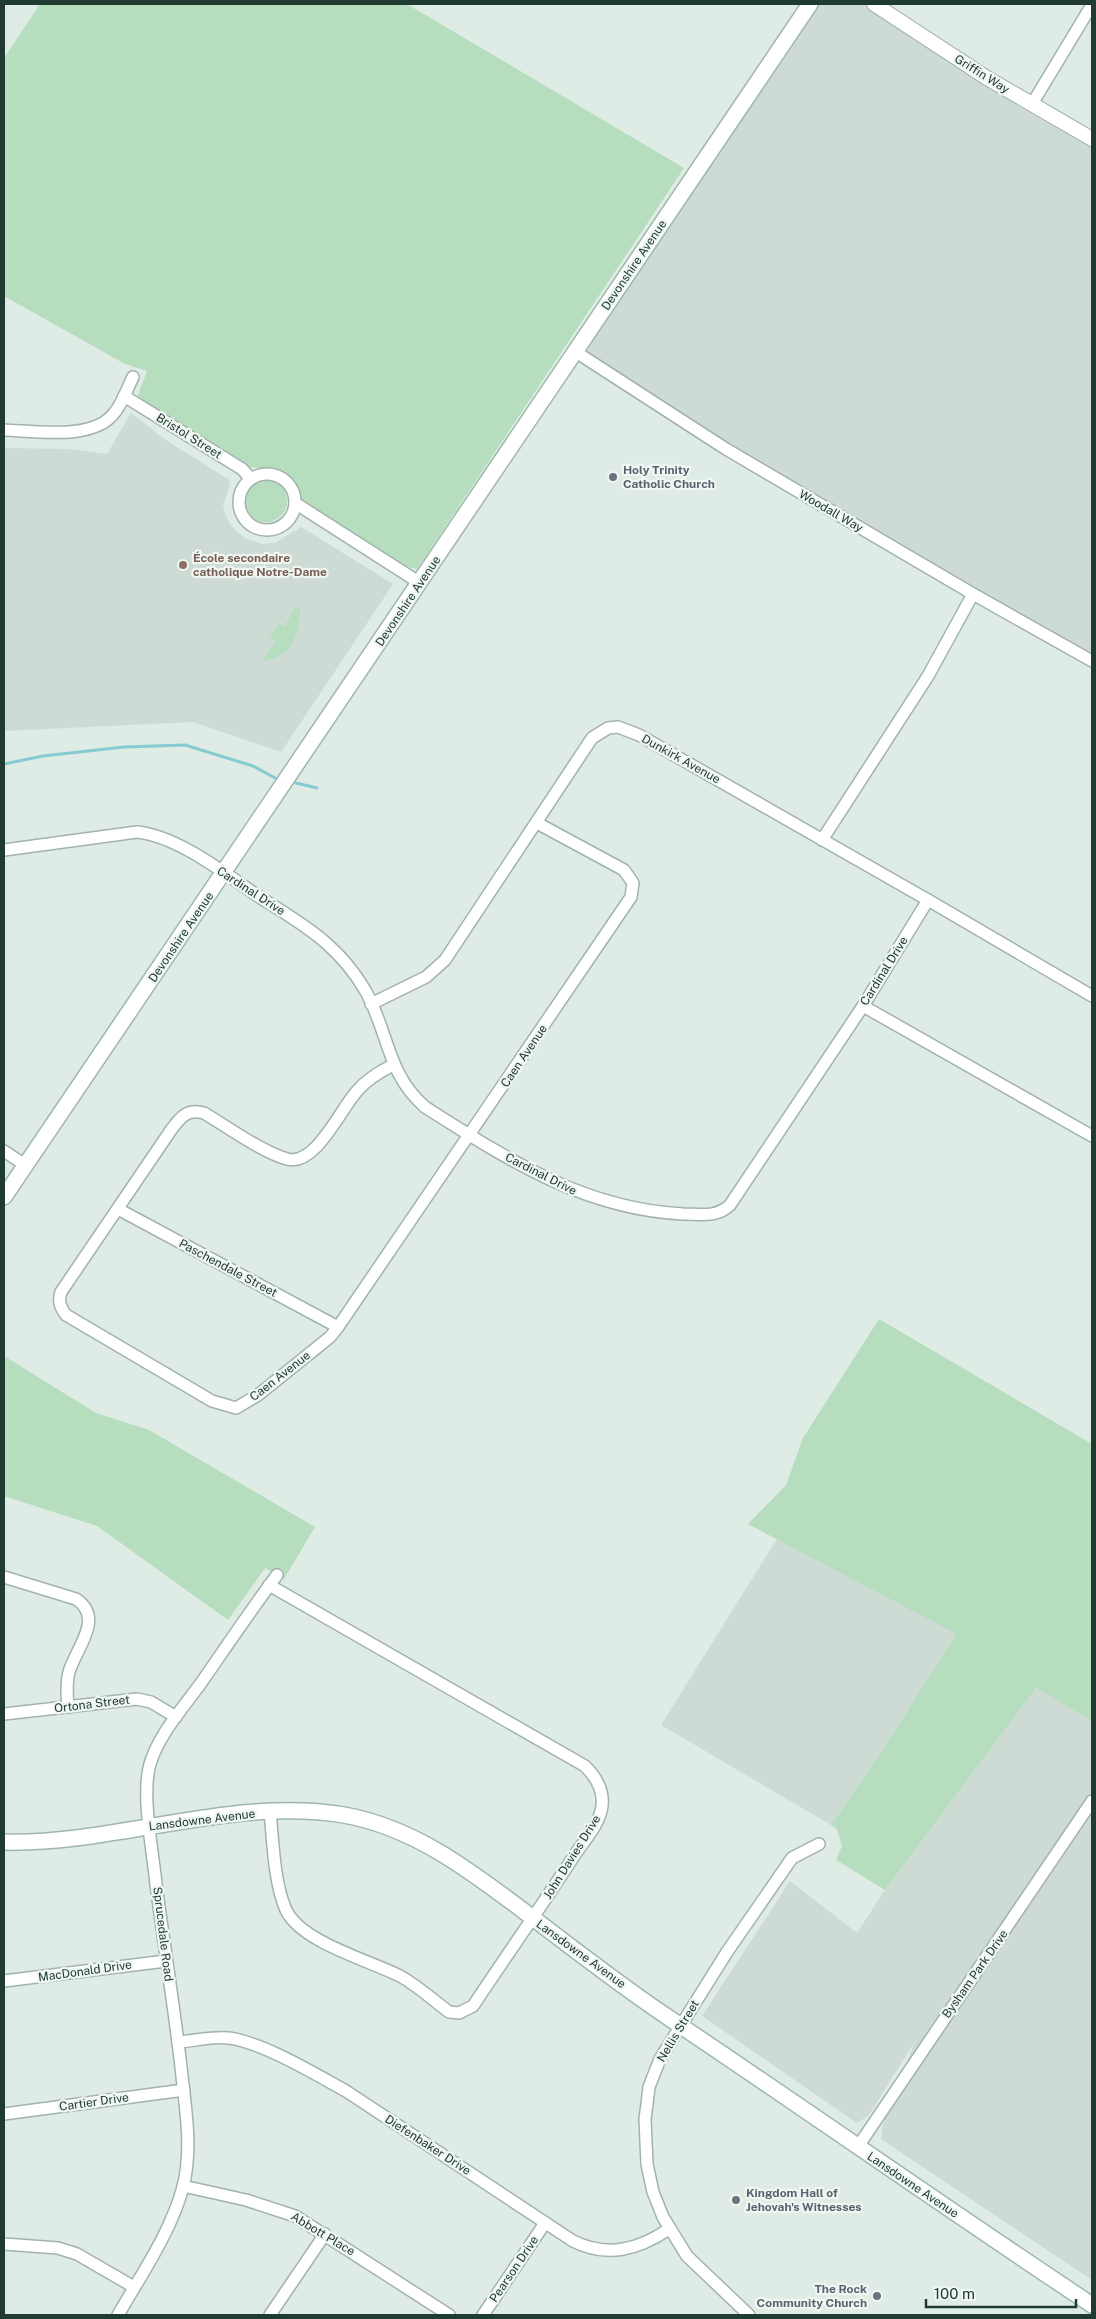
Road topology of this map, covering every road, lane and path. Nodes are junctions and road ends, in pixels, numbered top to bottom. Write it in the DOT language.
graph roads {
  1 [pos="810,4"];
  2 [pos="874,4"];
  3 [pos="1090,8"];
  4 [pos="1032,104"];
  5 [pos="1092,139"];
  6 [pos="576,352"];
  7 [pos="133,377"];
  8 [pos="124,396"];
  9 [pos="4,430"];
  10 [pos="251,479"];
  11 [pos="295,504"];
  12 [pos="420,583"];
  13 [pos="973,594"];
  14 [pos="1092,661"];
  15 [pos="537,823"];
  16 [pos="822,840"];
  17 [pos="4,850"];
  18 [pos="224,874"];
  19 [pos="928,900"];
  20 [pos="1092,996"];
  21 [pos="371,1004"];
  22 [pos="863,1006"];
  23 [pos="394,1065"];
  24 [pos="470,1136"];
  25 [pos="1092,1136"];
  26 [pos="4,1151"];
  27 [pos="25,1165"];
  28 [pos="4,1197"];
  29 [pos="118,1210"];
  30 [pos="338,1327"];
  31 [pos="277,1574"];
  32 [pos="4,1577"];
  33 [pos="269,1585"];
  34 [pos="68,1707"];
  35 [pos="4,1714"];
  36 [pos="176,1717"];
  37 [pos="1092,1801"];
  38 [pos="270,1812"];
  39 [pos="150,1827"];
  40 [pos="4,1842"];
  41 [pos="819,1844"];
  42 [pos="533,1918"];
  43 [pos="166,1961"];
  44 [pos="4,1981"];
  45 [pos="681,2025"];
  46 [pos="178,2042"];
  47 [pos="184,2090"];
  48 [pos="4,2114"];
  49 [pos="857,2148"];
  50 [pos="183,2186"];
  51 [pos="545,2223"];
  52 [pos="669,2229"];
  53 [pos="324,2234"];
  54 [pos="4,2244"];
  55 [pos="134,2287"];
  56 [pos="1092,2305"];
  57 [pos="118,2315"];
  58 [pos="270,2315"];
  59 [pos="448,2315"];
  60 [pos="483,2315"];
  61 [pos="749,2315"];
  1 -- 6 [label="main road, Devonshire Avenue"];
  2 -- 4 [label="street, Griffin Way"];
  3 -- 4 [label="street"];
  4 -- 5 [label="street, Griffin Way"];
  6 -- 12 [label="main road, Devonshire Avenue"];
  6 -- 13 [label="street, Woodall Way"];
  7 -- 8 [label="street"];
  8 -- 9 [label="street"];
  8 -- 10 [label="street, Bristol Street"];
  10 -- 11 [label="street"];
  10 -- 11 [label="street"];
  11 -- 12 [label="street"];
  12 -- 18 [label="main road, Devonshire Avenue"];
  13 -- 14 [label="street, Woodall Way"];
  13 -- 16 [label="street"];
  15 -- 16 [label="street, Dunkirk Avenue"];
  15 -- 21 [label="street, Dunkirk Avenue"];
  15 -- 24 [label="street, Caen Avenue"];
  16 -- 19 [label="street"];
  17 -- 18 [label="street, Cardinal Drive"];
  18 -- 21 [label="street, Cardinal Drive"];
  18 -- 27 [label="main road, Devonshire Avenue"];
  19 -- 20 [label="street"];
  19 -- 22 [label="street, Cardinal Drive"];
  21 -- 23 [label="street, Cardinal Drive"];
  22 -- 24 [label="street, Cardinal Drive"];
  22 -- 25 [label="street"];
  23 -- 24 [label="street, Cardinal Drive"];
  23 -- 29 [label="street, Caen Avenue"];
  24 -- 30 [label="street, Caen Avenue"];
  26 -- 27 [label="street"];
  27 -- 28 [label="main road, Devonshire Avenue"];
  29 -- 30 [label="street, Paschendale Street"];
  29 -- 30 [label="street, Caen Avenue"];
  31 -- 33 [label="street, Sprucedale Road"];
  32 -- 34 [label="street"];
  33 -- 36 [label="street, Sprucedale Road"];
  33 -- 42 [label="street, John Davies Drive"];
  34 -- 35 [label="street, Ortona Street"];
  34 -- 36 [label="street, Ortona Street"];
  36 -- 39 [label="street, Sprucedale Road"];
  37 -- 49 [label="street, Bysham Park Drive"];
  38 -- 39 [label="main road, Lansdowne Avenue"];
  38 -- 42 [label="main road, Lansdowne Avenue"];
  38 -- 42 [label="street, John Davies Drive"];
  39 -- 40 [label="main road, Lansdowne Avenue"];
  39 -- 43 [label="street, Sprucedale Road"];
  41 -- 45 [label="street, Nellis Street"];
  42 -- 45 [label="main road, Lansdowne Avenue"];
  43 -- 44 [label="street, MacDonald Drive"];
  43 -- 46 [label="street, Sprucedale Road"];
  45 -- 49 [label="main road, Lansdowne Avenue"];
  45 -- 52 [label="street, Nellis Street"];
  46 -- 47 [label="street, Sprucedale Road"];
  46 -- 51 [label="street, Diefenbaker Drive"];
  47 -- 48 [label="street, Cartier Drive"];
  47 -- 50 [label="street, Sprucedale Road"];
  49 -- 56 [label="main road, Lansdowne Avenue"];
  50 -- 53 [label="street, Abbott Place"];
  50 -- 55 [label="street, Sprucedale Road"];
  51 -- 52 [label="street, Diefenbaker Drive"];
  51 -- 60 [label="street, Pearson Drive"];
  52 -- 61 [label="street, Nellis Street"];
  53 -- 58 [label="street"];
  53 -- 59 [label="street, Abbott Place"];
  54 -- 55 [label="street"];
  55 -- 57 [label="street, Sprucedale Road"];
}
